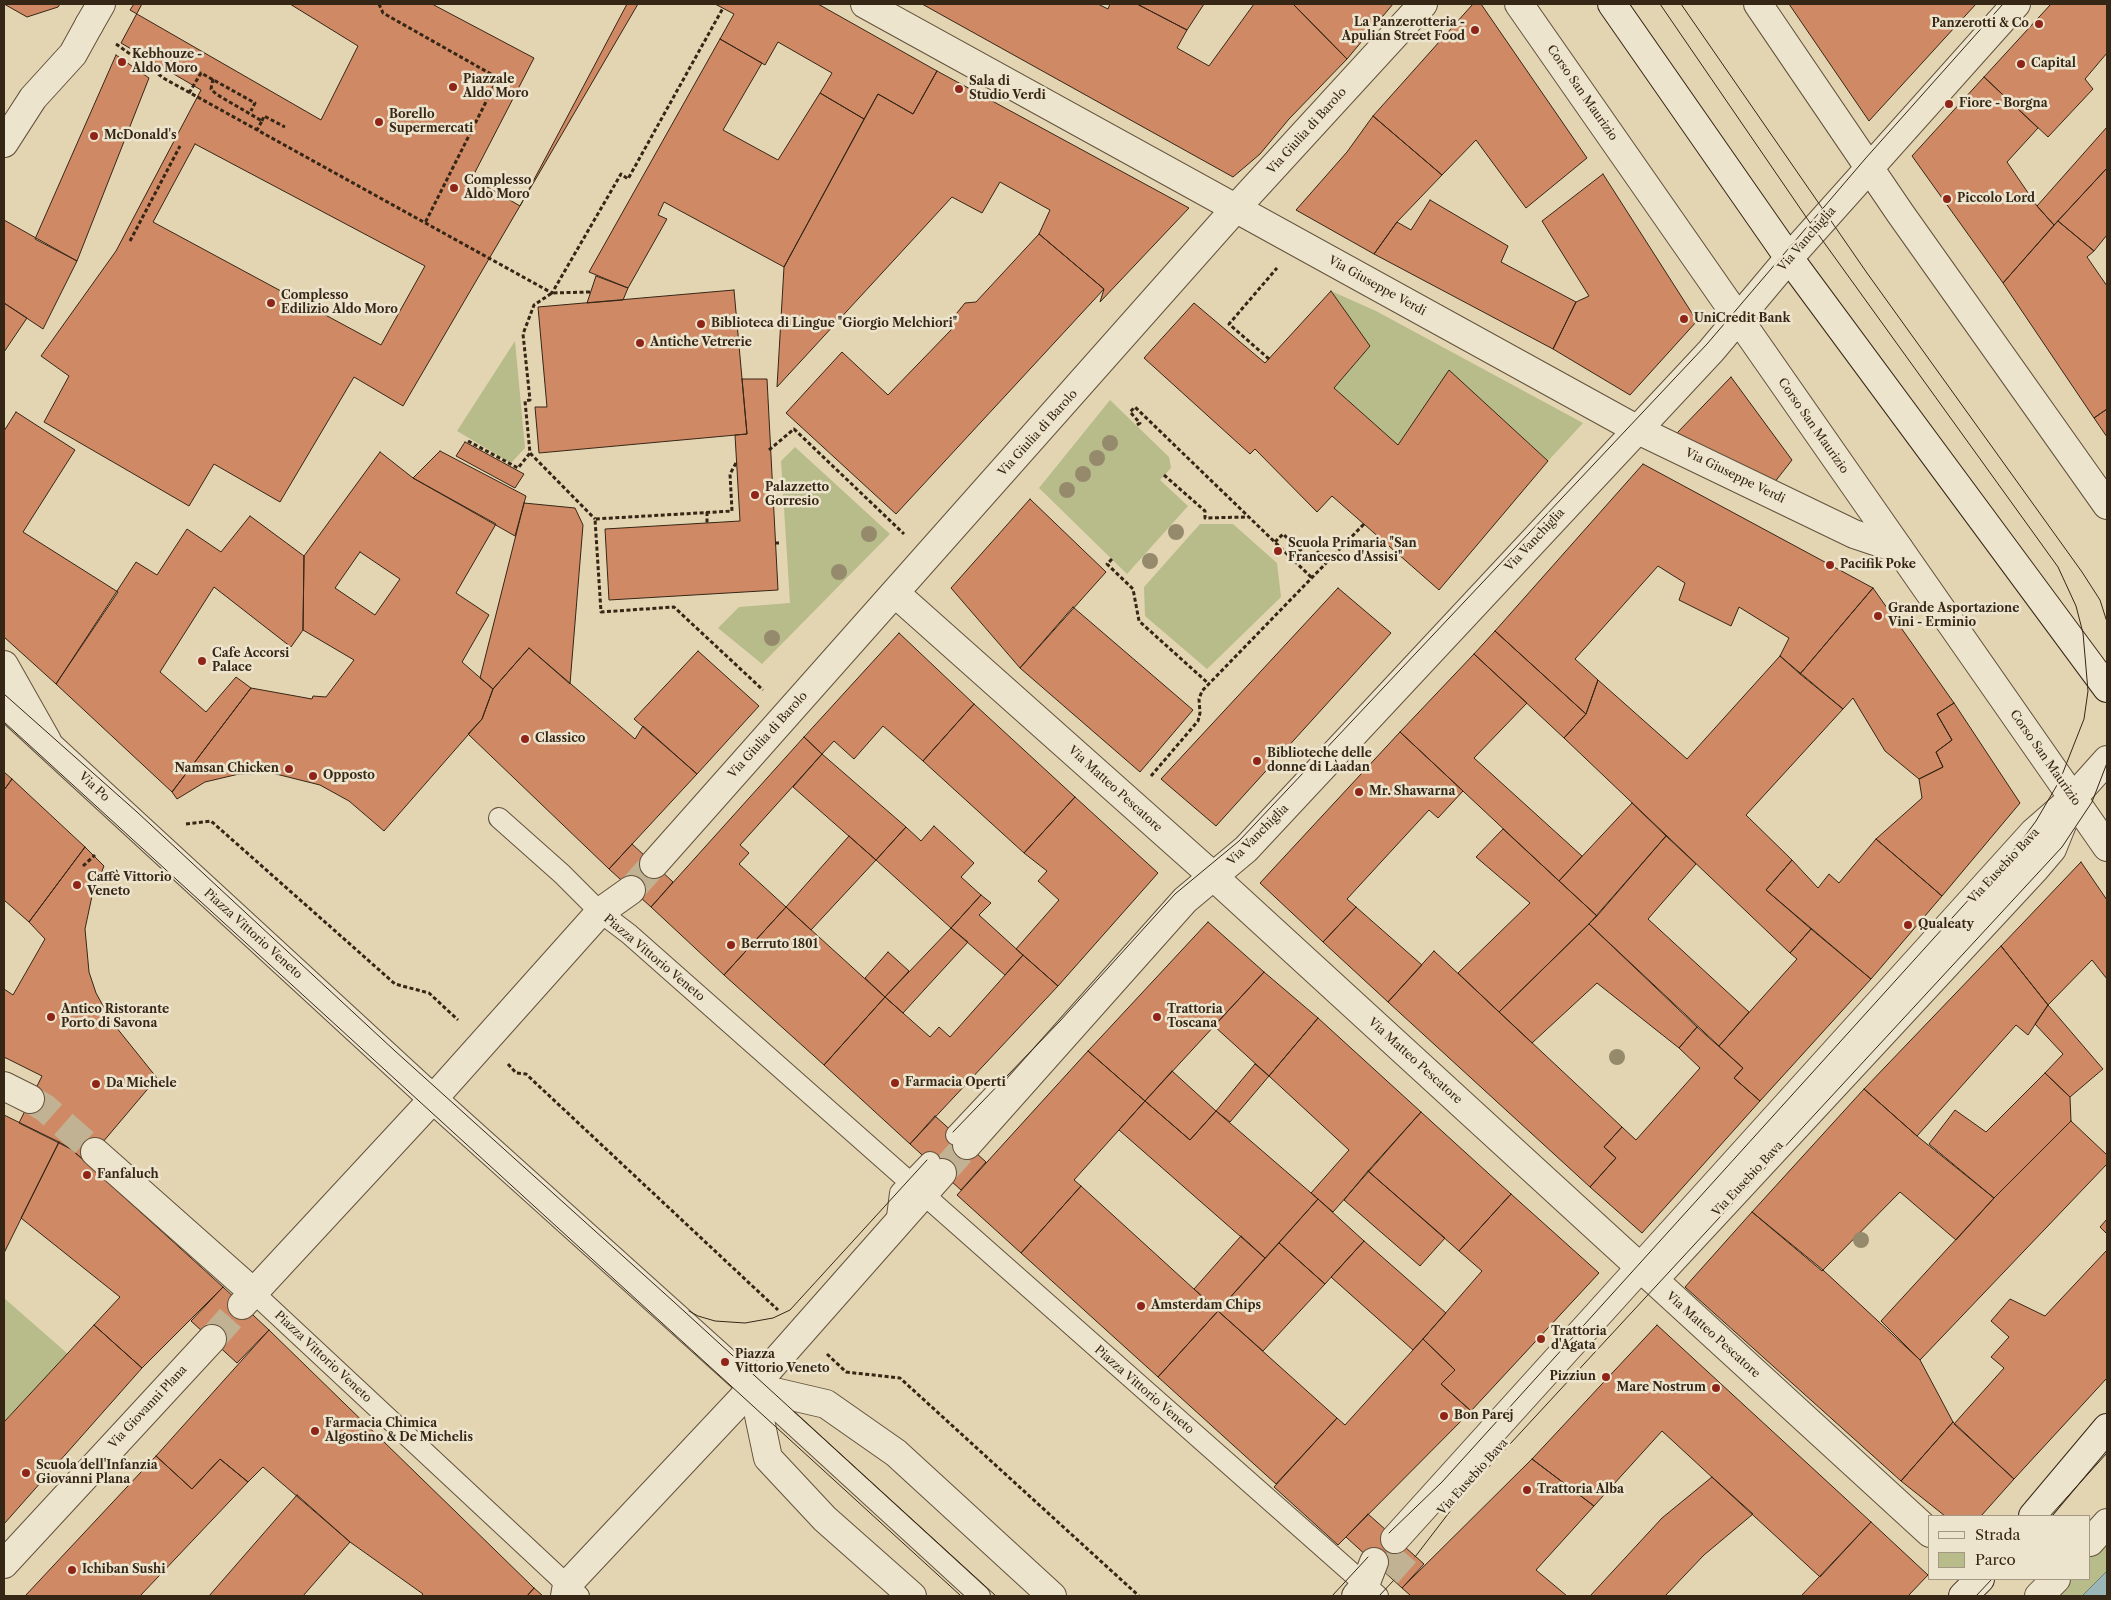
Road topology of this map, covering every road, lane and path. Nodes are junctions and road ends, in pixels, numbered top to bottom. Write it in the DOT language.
graph roads {
  1 [pos="379,4"];
  2 [pos="865,4"];
  3 [pos="1423,4"];
  4 [pos="1519,4"];
  5 [pos="1612,4"];
  6 [pos="1758,4"];
  7 [pos="2016,4"];
  8 [pos="723,8"];
  9 [pos="95,14"];
  10 [pos="214,80"];
  11 [pos="189,93"];
  12 [pos="33,98"];
  13 [pos="251,111"];
  14 [pos="4,119"];
  15 [pos="262,121"];
  16 [pos="285,127"];
  17 [pos="257,130"];
  18 [pos="4,144"];
  19 [pos="180,146"];
  20 [pos="1870,167"];
  21 [pos="1236,208"];
  22 [pos="425,223"];
  23 [pos="130,241"];
  24 [pos="1298,243"];
  25 [pos="1789,258"];
  26 [pos="552,292"];
  27 [pos="590,292"];
  28 [pos="1738,320"];
  29 [pos="1269,359"];
  30 [pos="1137,425"];
  31 [pos="1638,430"];
  32 [pos="468,442"];
  33 [pos="769,450"];
  34 [pos="530,453"];
  35 [pos="736,463"];
  36 [pos="1164,475"];
  37 [pos="2107,505"];
  38 [pos="707,512"];
  39 [pos="1249,517"];
  40 [pos="1232,518"];
  41 [pos="595,519"];
  42 [pos="708,523"];
  43 [pos="1233,524"];
  44 [pos="1364,524"];
  45 [pos="1275,542"];
  46 [pos="1899,549"];
  47 [pos="928,557"];
  48 [pos="1112,559"];
  49 [pos="1328,562"];
  50 [pos="1312,578"];
  51 [pos="895,594"];
  52 [pos="4,665"];
  53 [pos="1209,684"];
  54 [pos="2107,688"];
  55 [pos="4,704"];
  56 [pos="787,712"];
  57 [pos="48,745"];
  58 [pos="2107,760"];
  59 [pos="2073,798"];
  60 [pos="1129,801"];
  61 [pos="499,818"];
  62 [pos="139,830"];
  63 [pos="2107,848"];
  64 [pos="95,855"];
  65 [pos="654,864"];
  66 [pos="83,866"];
  67 [pos="1214,877"];
  68 [pos="631,890"];
  69 [pos="600,912"];
  70 [pos="460,1022"];
  71 [pos="506,1062"];
  72 [pos="4,1086"];
  73 [pos="30,1099"];
  74 [pos="433,1099"];
  75 [pos="961,1140"];
  76 [pos="95,1152"];
  77 [pos="936,1168"];
  78 [pos="916,1189"];
  79 [pos="1647,1274"];
  80 [pos="248,1299"];
  81 [pos="776,1308"];
  82 [pos="212,1339"];
  83 [pos="824,1352"];
  84 [pos="753,1387"];
  85 [pos="2107,1428"];
  86 [pos="2034,1515"];
  87 [pos="2107,1523"];
  88 [pos="1928,1531"];
  89 [pos="2091,1541"];
  90 [pos="1401,1544"];
  91 [pos="4,1564"];
  92 [pos="1979,1580"];
  93 [pos="2055,1580"];
  94 [pos="1372,1583"];
  95 [pos="571,1592"];
  96 [pos="912,1596"];
  97 [pos="980,1596"];
  98 [pos="1052,1596"];
  99 [pos="1139,1596"];
  100 [pos="1963,1596"];
  101 [pos="2040,1596"];
  1 -- 22 [label="path"];
  2 -- 21 [label="street, Via Giuseppe Verdi"];
  3 -- 21 [label="street, Via Giulia di Barolo"];
  4 -- 28 [label="street, Corso San Maurizio"];
  5 -- 25 [label="street"];
  6 -- 20 [label="street"];
  7 -- 20 [label="street, Via Vanchiglia"];
  8 -- 26 [label="path"];
  9 -- 11 [label="path"];
  9 -- 12 [label="street"];
  10 -- 11 [label="path"];
  10 -- 13 [label="path"];
  10 -- 15 [label="path"];
  11 -- 17 [label="path"];
  12 -- 14 [label="street"];
  12 -- 18 [label="street"];
  15 -- 16 [label="path"];
  15 -- 17 [label="path"];
  17 -- 22 [label="path"];
  19 -- 23 [label="path"];
  20 -- 25 [label="street, Via Vanchiglia"];
  20 -- 37 [label="street"];
  21 -- 24 [label="street, Via Giuseppe Verdi"];
  21 -- 47 [label="street, Via Giulia di Barolo"];
  22 -- 26 [label="path"];
  24 -- 29 [label="path"];
  24 -- 31 [label="street, Via Giuseppe Verdi"];
  25 -- 28 [label="street, Via Vanchiglia"];
  25 -- 54 [label="street"];
  26 -- 27 [label="path"];
  26 -- 34 [label="path"];
  28 -- 31 [label="street, Via Vanchiglia"];
  28 -- 46 [label="street, Corso San Maurizio"];
  30 -- 39 [label="path"];
  31 -- 46 [label="street, Via Giuseppe Verdi"];
  31 -- 67 [label="street, Via Vanchiglia"];
  32 -- 34 [label="path"];
  33 -- 47 [label="path"];
  34 -- 41 [label="path"];
  35 -- 38 [label="path"];
  36 -- 40 [label="path"];
  38 -- 41 [label="path"];
  38 -- 42 [label="path"];
  39 -- 40 [label="path"];
  39 -- 45 [label="path"];
  40 -- 43 [label="path"];
  41 -- 56 [label="path"];
  44 -- 49 [label="path"];
  45 -- 49 [label="path"];
  45 -- 50 [label="path"];
  46 -- 59 [label="street, Corso San Maurizio"];
  47 -- 51 [label="street, Via Giulia di Barolo"];
  48 -- 53 [label="path"];
  49 -- 50 [label="path"];
  50 -- 53 [label="path"];
  51 -- 56 [label="street, Via Giulia di Barolo"];
  51 -- 60 [label="street, Via Matteo Pescatore"];
  52 -- 57 [label="street, Via Po"];
  53 -- 60 [label="path"];
  55 -- 57 [label="street, Via Po"];
  56 -- 65 [label="street, Via Giulia di Barolo"];
  57 -- 62 [label="street, Via Po"];
  58 -- 59 [label="street, Via Eusebio Bava"];
  59 -- 63 [label="street, Corso San Maurizio"];
  59 -- 79 [label="street, Via Eusebio Bava"];
  60 -- 67 [label="street, Via Matteo Pescatore"];
  61 -- 69 [label="lane, Piazza Vittorio Veneto"];
  62 -- 70 [label="path"];
  62 -- 74 [label="street, Piazza Vittorio Veneto"];
  64 -- 66 [label="path"];
  67 -- 75 [label="street, Via Vanchiglia"];
  67 -- 79 [label="street, Via Matteo Pescatore"];
  68 -- 69 [label="street"];
  69 -- 74 [label="street, Piazza Vittorio Veneto"];
  69 -- 78 [label="lane, Piazza Vittorio Veneto"];
  71 -- 81 [label="path"];
  72 -- 73 [label="street"];
  74 -- 80 [label="street, Piazza Vittorio Veneto"];
  74 -- 84 [label="street, Piazza Vittorio Veneto"];
  76 -- 80 [label="street, Piazza Vittorio Veneto"];
  77 -- 78 [label="street"];
  78 -- 84 [label="street, Piazza Vittorio Veneto"];
  78 -- 94 [label="lane, Piazza Vittorio Veneto"];
  79 -- 88 [label="street, Via Matteo Pescatore"];
  79 -- 90 [label="street, Via Eusebio Bava"];
  80 -- 95 [label="lane, Piazza Vittorio Veneto"];
  82 -- 91 [label="street, Via Giovanni Plana"];
  83 -- 99 [label="path"];
  84 -- 95 [label="street, Piazza Vittorio Veneto"];
  84 -- 96 [label="street"];
  84 -- 97 [label="lane, Piazza Vittorio Veneto"];
  84 -- 98 [label="street, Piazza Vittorio Veneto"];
  85 -- 86 [label="street"];
  87 -- 89 [label="street"];
  92 -- 100 [label="street"];
  93 -- 101 [label="street"];
}
